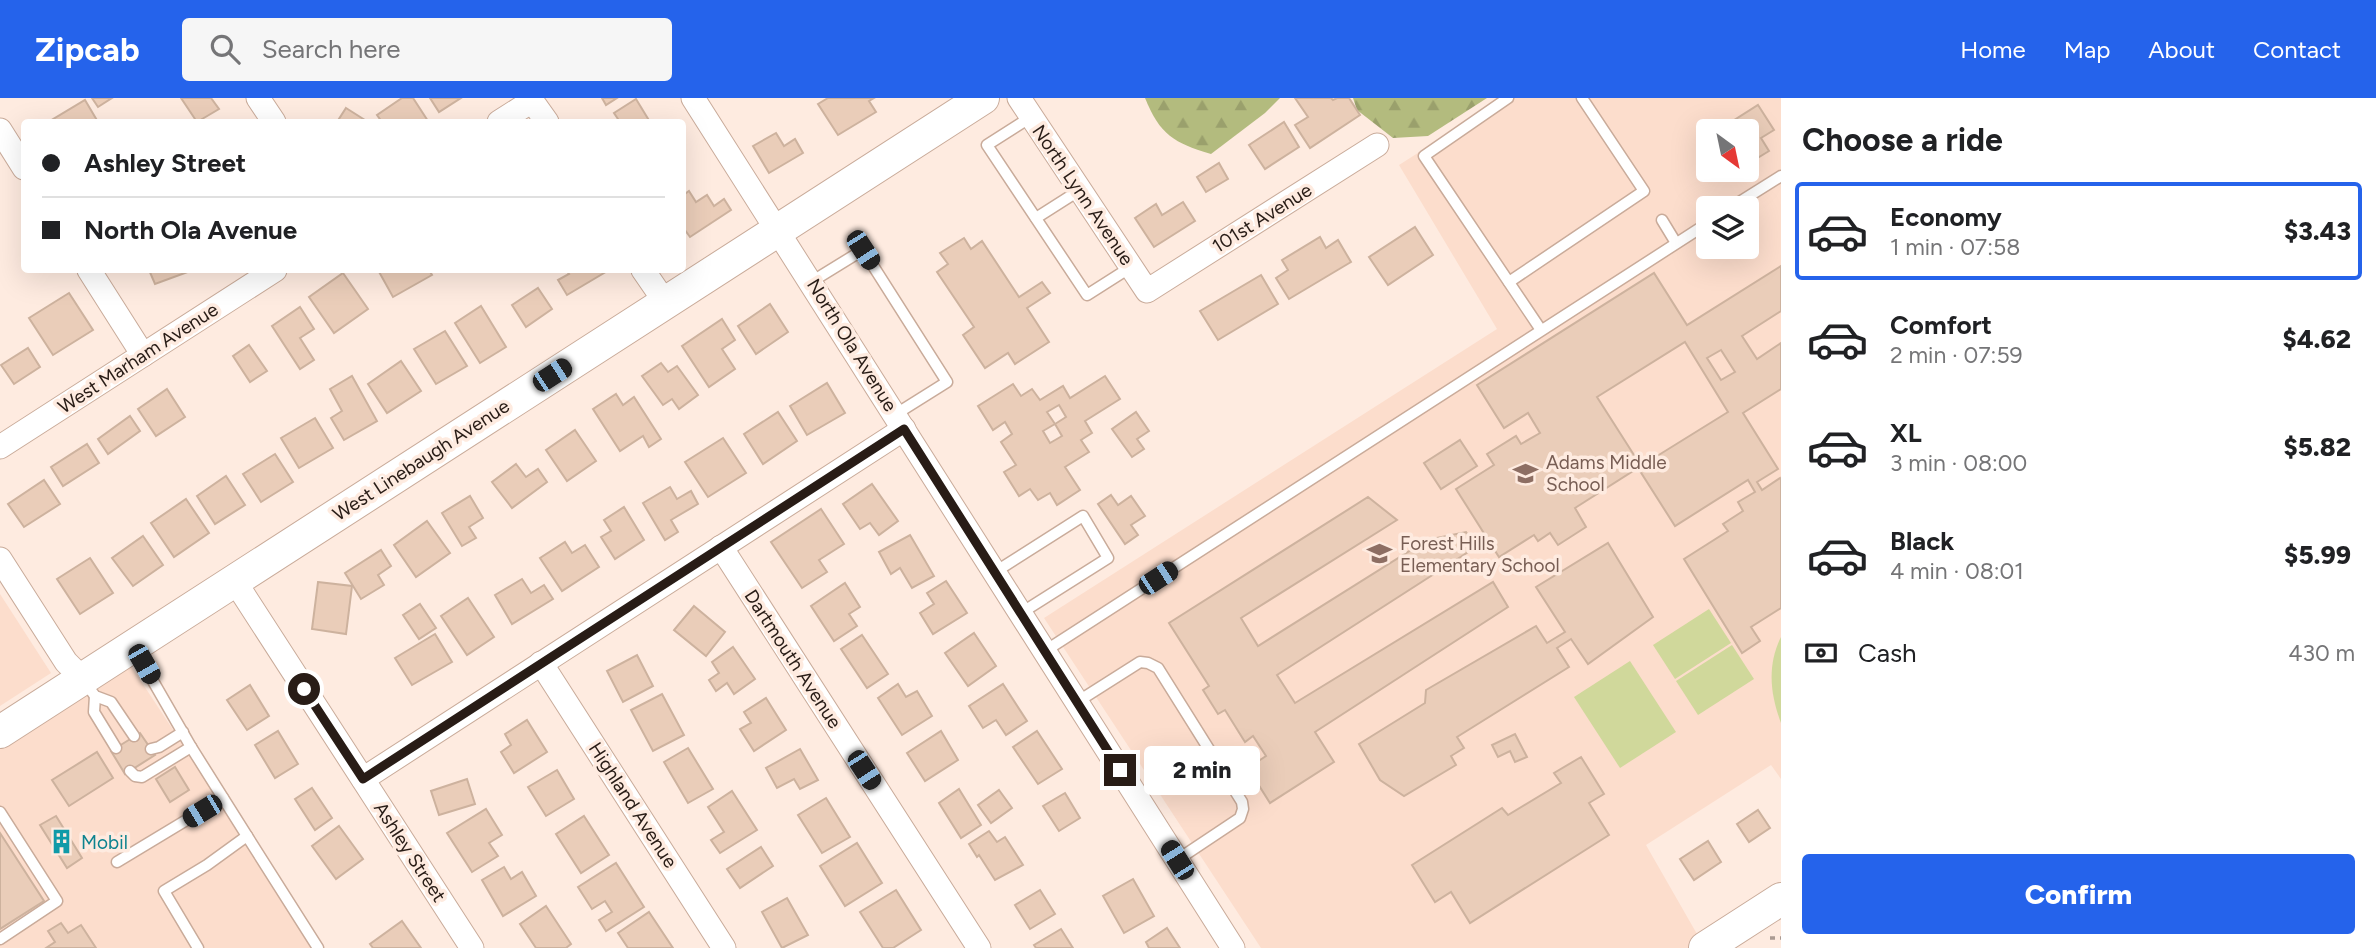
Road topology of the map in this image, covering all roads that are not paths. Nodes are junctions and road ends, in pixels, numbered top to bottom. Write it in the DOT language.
graph roads {
  1 [pos="258,98"];
  2 [pos="693,98"];
  3 [pos="983,98"];
  4 [pos="1508,98"];
  5 [pos="1582,98"];
  6 [pos="531,99"];
  7 [pos="1025,107"];
  8 [pos="272,119"];
  9 [pos="503,119"];
  10 [pos="545,119"];
  11 [pos="0,130"];
  12 [pos="1377,145"];
  13 [pos="21,163"];
  14 [pos="1781,176"];
  15 [pos="1080,190"];
  16 [pos="1749,196"];
  17 [pos="1036,218"];
  18 [pos="1662,220"];
  19 [pos="778,230"];
  20 [pos="1696,230"];
  21 [pos="1676,243"];
  22 [pos="1131,267"];
  23 [pos="91,273"];
  24 [pos="270,273"];
  25 [pos="645,273"];
  26 [pos="811,282"];
  27 [pos="1509,282"];
  28 [pos="1147,291"];
  29 [pos="665,302"];
  30 [pos="1541,330"];
  31 [pos="143,355"];
  32 [pos="900,421"];
  33 [pos="0,447"];
  34 [pos="721,547"];
  35 [pos="0,559"];
  36 [pos="995,572"];
  37 [pos="234,580"];
  38 [pos="1021,613"];
  39 [pos="133,646"];
  40 [pos="1045,651"];
  41 [pos="541,663"];
  42 [pos="89,687"];
  43 [pos="1077,702"];
  44 [pos="0,732"];
  45 [pos="183,732"];
  46 [pos="134,736"];
  47 [pos="191,747"];
  48 [pos="116,748"];
  49 [pos="151,749"];
  50 [pos="130,771"];
  51 [pos="363,779"];
  52 [pos="223,798"];
  53 [pos="0,812"];
  54 [pos="247,836"];
  55 [pos="1177,860"];
  56 [pos="117,862"];
  57 [pos="1781,899"];
  58 [pos="0,940"];
  59 [pos="4,948"];
  60 [pos="198,948"];
  61 [pos="318,948"];
  62 [pos="472,948"];
  63 [pos="724,948"];
  64 [pos="979,948"];
  65 [pos="1233,948"];
  66 [pos="1705,948"];
  1 -- 8 [label="street"];
  2 -- 19 [label="street, North Ola Avenue"];
  3 -- 19 [label="street, West Linebaugh Avenue"];
  4 -- 27 [label="lane"];
  5 -- 27 [label="lane"];
  6 -- 9 [label="street"];
  6 -- 10 [label="street"];
  7 -- 15 [label="street, North Lynn Avenue"];
  7 -- 17 [label="lane"];
  11 -- 13 [label="street"];
  12 -- 28 [label="street, 101st Avenue"];
  14 -- 16 [label="lane"];
  15 -- 17 [label="lane"];
  15 -- 22 [label="street, North Lynn Avenue"];
  17 -- 22 [label="lane"];
  18 -- 21 [label="lane"];
  19 -- 26 [label="street, North Ola Avenue"];
  19 -- 29 [label="street, West Linebaugh Avenue"];
  20 -- 21 [label="lane"];
  21 -- 30 [label="lane"];
  22 -- 28 [label="street, North Lynn Avenue"];
  23 -- 31 [label="street"];
  24 -- 31 [label="street, West Marham Avenue"];
  25 -- 29 [label="street"];
  26 -- 32 [label="street, North Ola Avenue"];
  26 -- 32 [label="lane"];
  27 -- 30 [label="lane"];
  29 -- 37 [label="street, West Linebaugh Avenue"];
  30 -- 40 [label="lane"];
  31 -- 33 [label="street, West Marham Avenue"];
  32 -- 34 [label="street"];
  32 -- 36 [label="street, North Ola Avenue"];
  34 -- 41 [label="street"];
  34 -- 64 [label="street, Dartmouth Avenue"];
  35 -- 42 [label="street"];
  36 -- 38 [label="street, North Ola Avenue"];
  36 -- 38 [label="lane"];
  37 -- 39 [label="street, West Linebaugh Avenue"];
  37 -- 51 [label="street, Ashley Street"];
  38 -- 40 [label="street, North Ola Avenue"];
  39 -- 42 [label="street, West Linebaugh Avenue"];
  39 -- 45 [label="lane"];
  40 -- 43 [label="street, North Ola Avenue"];
  41 -- 51 [label="street"];
  41 -- 63 [label="street, Highland Avenue"];
  42 -- 44 [label="street, West Linebaugh Avenue"];
  42 -- 46 [label="lane"];
  42 -- 48 [label="lane"];
  43 -- 55 [label="street, North Ola Avenue"];
  43 -- 55 [label="lane"];
  45 -- 47 [label="lane"];
  45 -- 49 [label="lane"];
  47 -- 50 [label="lane"];
  47 -- 52 [label="lane"];
  51 -- 62 [label="street, Ashley Street"];
  52 -- 54 [label="lane"];
  52 -- 56 [label="lane"];
  53 -- 58 [label="lane"];
  54 -- 60 [label="lane"];
  54 -- 61 [label="lane"];
  55 -- 65 [label="street, North Ola Avenue"];
  57 -- 66 [label="street"];
  58 -- 59 [label="lane"];
}
